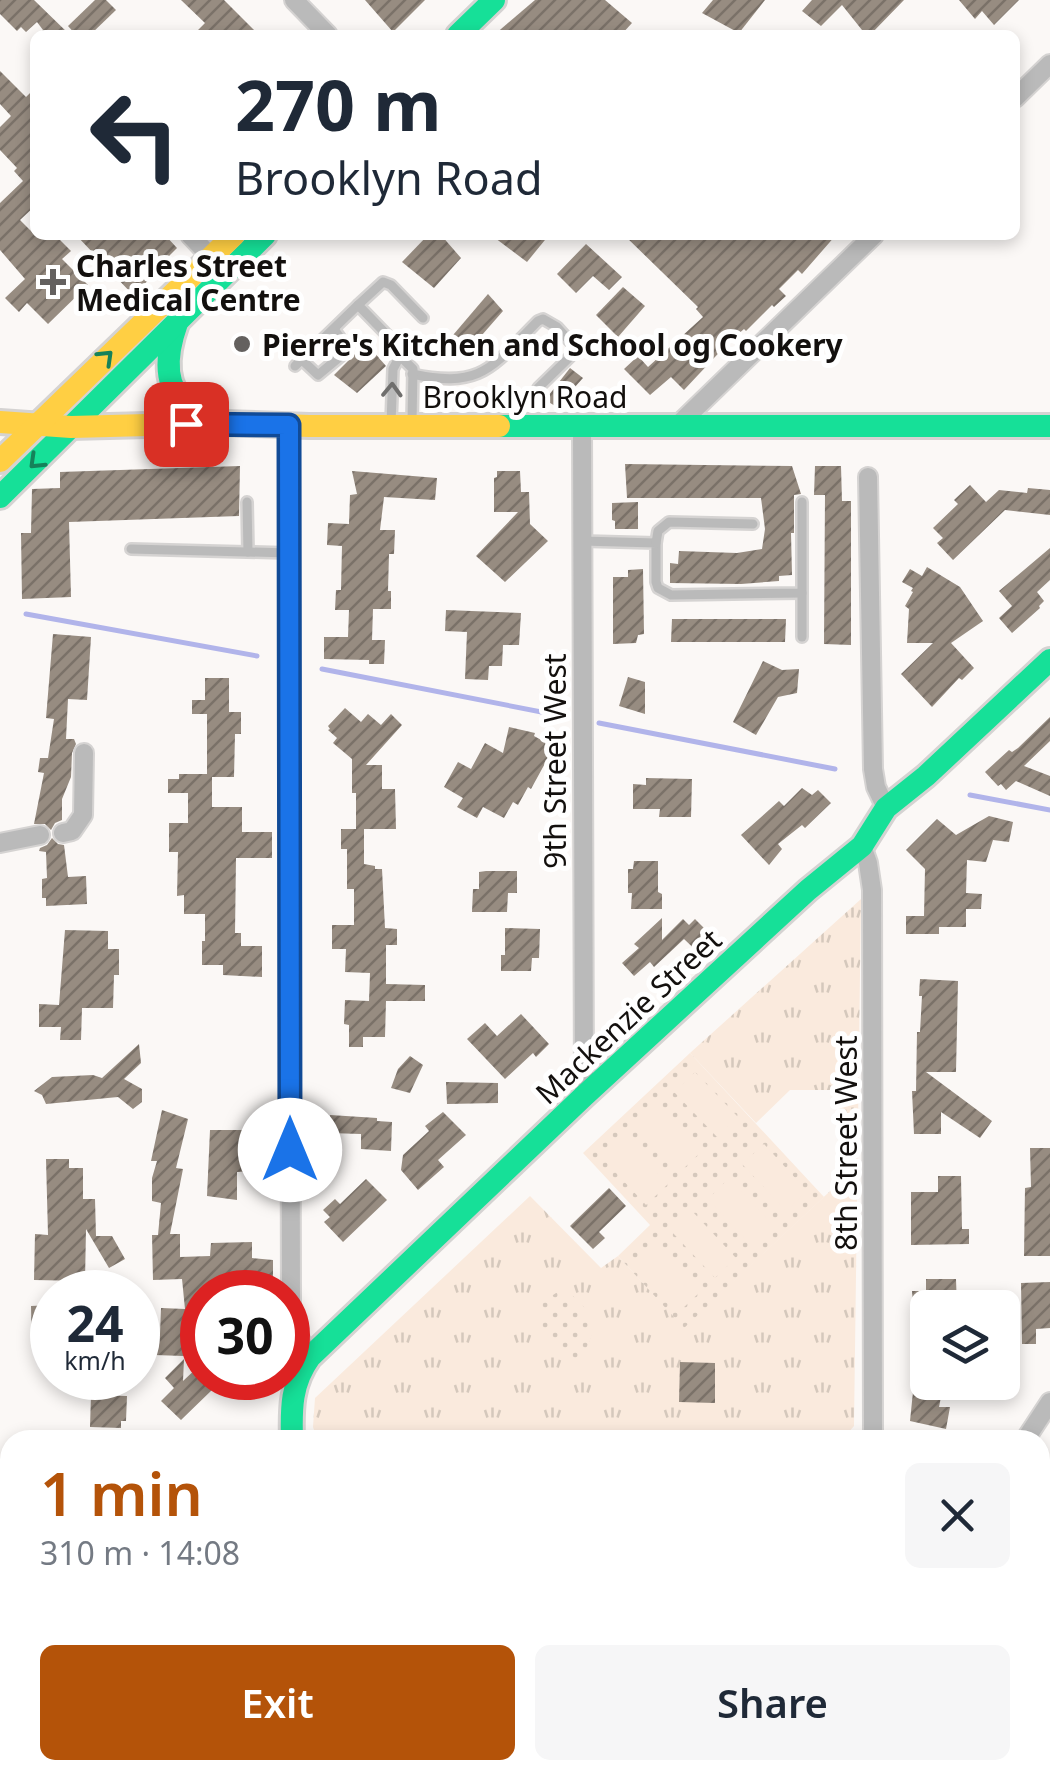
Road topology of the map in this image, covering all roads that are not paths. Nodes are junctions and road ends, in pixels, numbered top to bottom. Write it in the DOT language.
graph roads {
  1 [pos="294,0"];
  2 [pos="494,0"];
  3 [pos="323,30"];
  4 [pos="463,30"];
  5 [pos="1050,64"];
  6 [pos="1020,93"];
  7 [pos="195,240"];
  8 [pos="229,240"];
  9 [pos="260,240"];
  10 [pos="869,240"];
  11 [pos="211,257"];
  12 [pos="358,305"];
  13 [pos="424,318"];
  14 [pos="177,323"];
  15 [pos="334,329"];
  16 [pos="400,356"];
  17 [pos="412,374"];
  18 [pos="538,388"];
  19 [pos="0,422"];
  20 [pos="224,423"];
  21 [pos="36,425"];
  22 [pos="289,425"];
  23 [pos="402,426"];
  24 [pos="582,426"];
  25 [pos="677,426"];
  26 [pos="1050,426"];
  27 [pos="71,428"];
  28 [pos="0,460"];
  29 [pos="868,477"];
  30 [pos="0,497"];
  31 [pos="247,502"];
  32 [pos="802,502"];
  33 [pos="753,524"];
  34 [pos="582,542"];
  35 [pos="656,543"];
  36 [pos="131,548"];
  37 [pos="248,552"];
  38 [pos="289,552"];
  39 [pos="802,593"];
  40 [pos="802,637"];
  41 [pos="1050,660"];
  42 [pos="84,752"];
  43 [pos="886,808"];
  44 [pos="62,833"];
  45 [pos="40,836"];
  46 [pos="0,842"];
  47 [pos="862,846"];
  48 [pos="584,1096"];
  49 [pos="291,1270"];
  50 [pos="310,1357"];
  51 [pos="293,1400"];
  52 [pos="1050,1402"];
  53 [pos="292,1430"];
  54 [pos="873,1430"];
  55 [pos="1032,1430"];
  1 -- 3 [label="street"];
  2 -- 4 [label="main road"];
  5 -- 6 [label="street"];
  7 -- 11 [label="street"];
  8 -- 11 [label="main road"];
  9 -- 14 [label="main road"];
  10 -- 25 [label="street"];
  21 -- 11 [label="main road, one-way"];
  12 -- 13 [label="lane"];
  12 -- 15 [label="lane"];
  12 -- 16 [label="lane"];
  14 -- 20 [label="main road"];
  14 -- 27 [label="main road"];
  15 -- 15 [label="lane"];
  16 -- 17 [label="lane"];
  23 -- 16 [label="lane, one-way"];
  17 -- 18 [label="lane"];
  17 -- 23 [label="lane"];
  19 -- 21 [label="main road, Brooklyn Road"];
  20 -- 22 [label="main road, Brooklyn Road"];
  20 -- 27 [label="main road, Brooklyn Road"];
  21 -- 27 [label="main road, Brooklyn Road"];
  21 -- 28 [label="main road"];
  22 -- 23 [label="main road, Brooklyn Road"];
  22 -- 38 [label="street"];
  23 -- 24 [label="main road, Brooklyn Road"];
  24 -- 25 [label="main road, Brooklyn Road"];
  24 -- 34 [label="street, 9th Street West"];
  25 -- 26 [label="main road, Brooklyn Road"];
  27 -- 30 [label="main road, one-way"];
  29 -- 43 [label="street"];
  31 -- 37 [label="lane"];
  32 -- 39 [label="lane"];
  33 -- 35 [label="lane"];
  34 -- 35 [label="lane"];
  34 -- 48 [label="street, 9th Street West"];
  35 -- 39 [label="lane"];
  36 -- 37 [label="lane"];
  37 -- 38 [label="lane"];
  38 -- 49 [label="street"];
  39 -- 40 [label="lane"];
  41 -- 43 [label="main road, Mackenzie Street"];
  42 -- 44 [label="street"];
  43 -- 47 [label="main road, Mackenzie Street"];
  45 -- 46 [label="street"];
  47 -- 48 [label="main road, Mackenzie Street"];
  47 -- 54 [label="street, 8th Street West"];
  48 -- 50 [label="main road, Mackenzie Street"];
  51 -- 53 [label="main road, Mackenzie Street"];
  52 -- 55 [label="street"];
}
